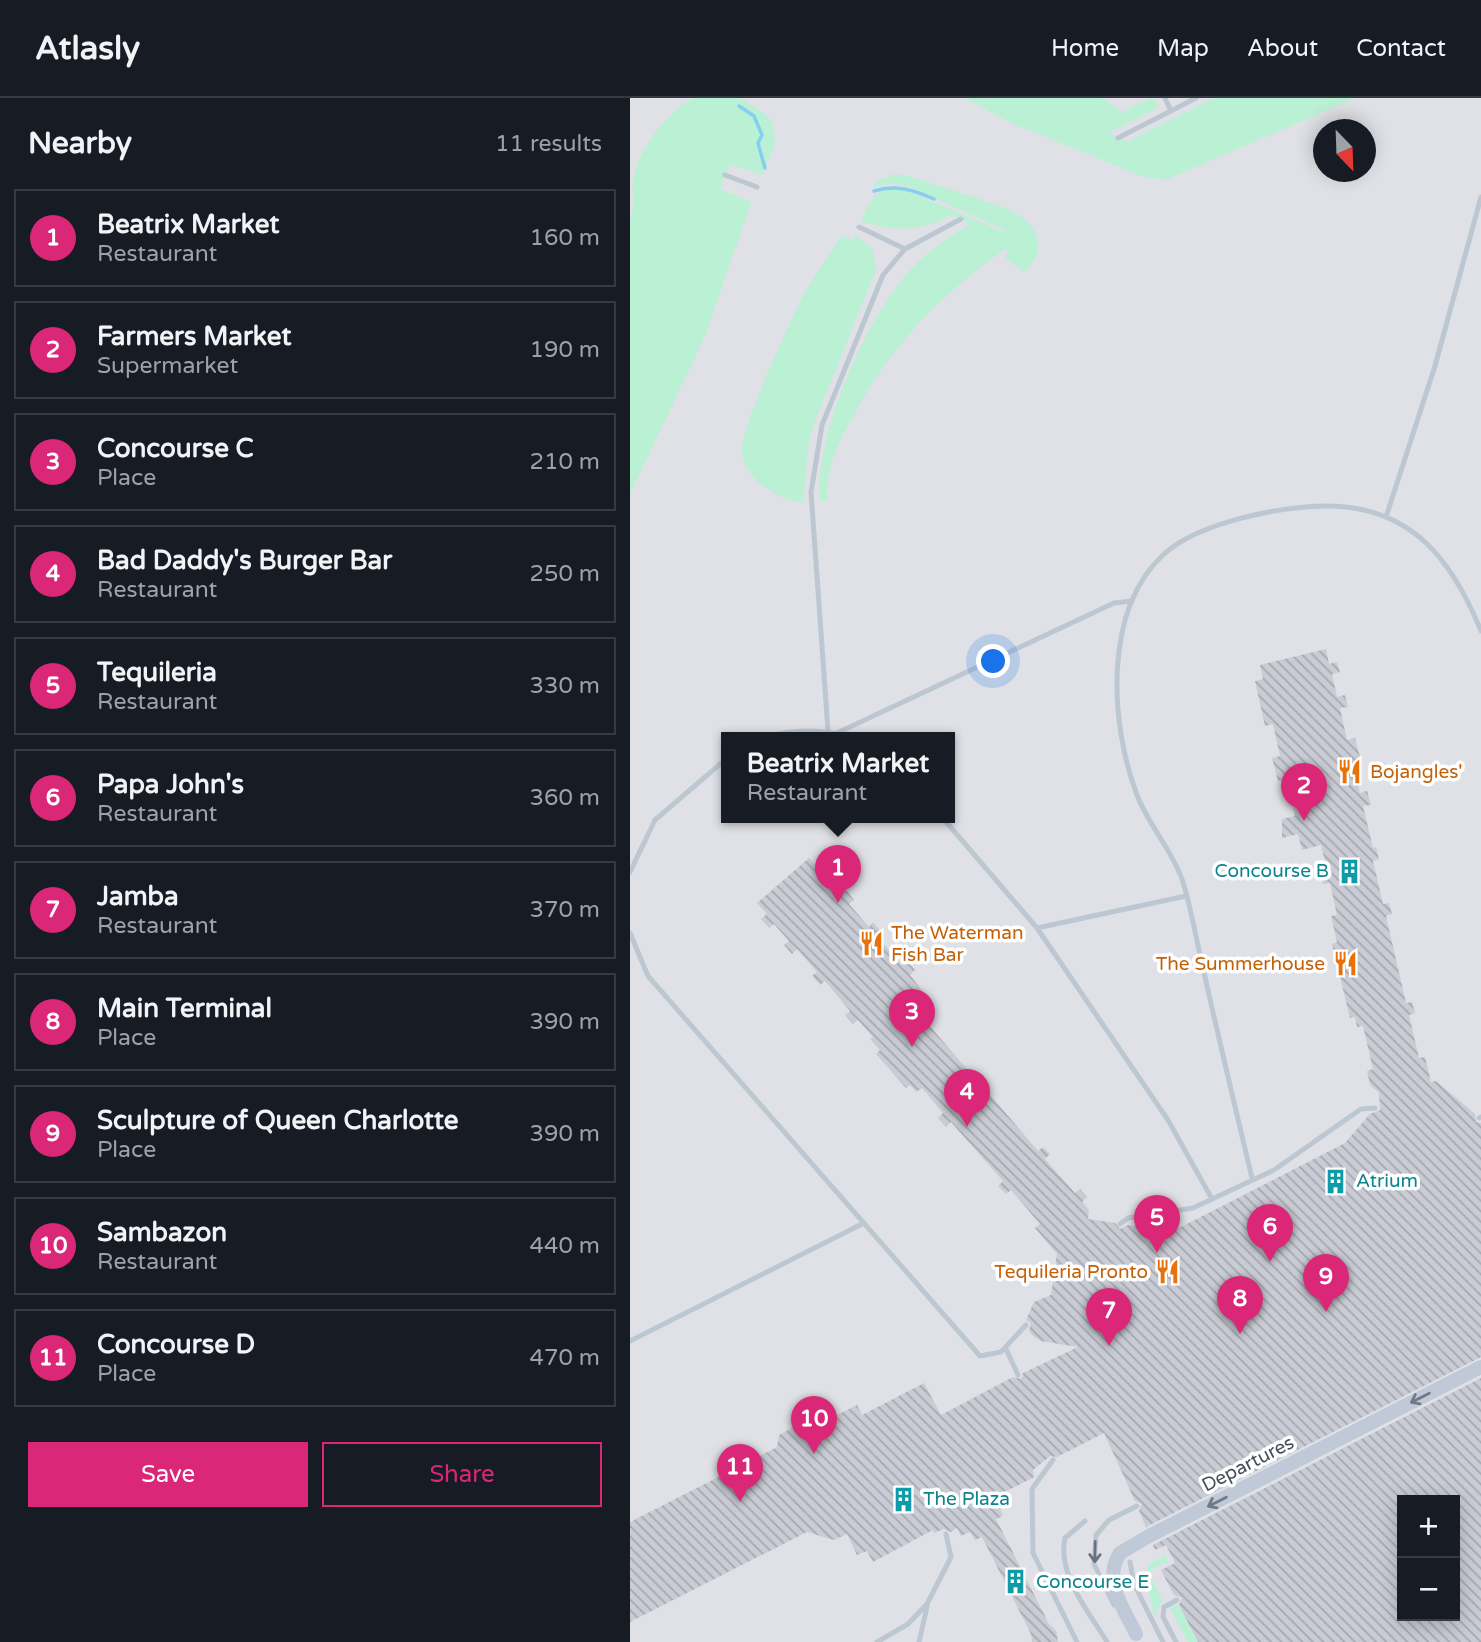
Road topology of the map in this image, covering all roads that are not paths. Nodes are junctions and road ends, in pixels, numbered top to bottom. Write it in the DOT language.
graph roads {
  1 [pos="1165,98"];
  2 [pos="1196,98"];
  3 [pos="1171,111"];
  4 [pos="1118,138"];
  5 [pos="725,175"];
  6 [pos="757,187"];
  7 [pos="1481,197"];
  8 [pos="961,219"];
  9 [pos="859,227"];
  10 [pos="905,249"];
  11 [pos="1386,517"];
  12 [pos="1132,601"];
  13 [pos="1481,631"];
  14 [pos="789,732"];
  15 [pos="828,732"];
  16 [pos="839,732"];
  17 [pos="721,763"];
  18 [pos="947,823"];
  19 [pos="630,872"];
  20 [pos="1186,896"];
  21 [pos="1037,929"];
  22 [pos="630,933"];
  23 [pos="1375,1108"];
  24 [pos="1252,1178"];
  25 [pos="1212,1199"];
  26 [pos="864,1223"];
  27 [pos="1120,1224"];
  28 [pos="1026,1325"];
  29 [pos="630,1342"];
  30 [pos="1006,1349"];
  31 [pos="1481,1367"];
  32 [pos="1018,1375"];
  33 [pos="1053,1460"];
  34 [pos="1137,1506"];
  35 [pos="1085,1521"];
  36 [pos="946,1534"];
  37 [pos="1130,1562"];
  38 [pos="1177,1600"];
  39 [pos="927,1604"];
  40 [pos="1135,1639"];
  41 [pos="877,1642"];
  42 [pos="919,1642"];
  43 [pos="1077,1642"];
  44 [pos="1107,1642"];
  45 [pos="1163,1642"];
  46 [pos="1176,1642"];
  1 -- 3 [label="lane"];
  2 -- 3 [label="lane"];
  3 -- 4 [label="lane"];
  5 -- 6 [label="lane"];
  7 -- 11 [label="lane"];
  8 -- 10 [label="lane"];
  9 -- 10 [label="lane"];
  10 -- 15 [label="lane"];
  11 -- 12 [label="lane"];
  11 -- 13 [label="lane"];
  12 -- 16 [label="lane"];
  12 -- 20 [label="lane"];
  14 -- 15 [label="lane"];
  17 -- 19 [label="lane"];
  18 -- 21 [label="lane"];
  20 -- 21 [label="lane"];
  20 -- 24 [label="lane"];
  21 -- 25 [label="lane"];
  22 -- 26 [label="lane"];
  23 -- 24 [label="lane"];
  24 -- 25 [label="lane"];
  25 -- 27 [label="lane"];
  26 -- 29 [label="lane"];
  26 -- 30 [label="lane"];
  28 -- 30 [label="lane"];
  30 -- 32 [label="lane"];
  31 -- 40 [label="main road, Departures, one-way, bridge"];
  33 -- 43 [label="lane"];
  34 -- 40 [label="lane, one-way"];
  35 -- 44 [label="lane"];
  36 -- 39 [label="lane"];
  37 -- 45 [label="lane"];
  38 -- 46 [label="lane"];
  39 -- 41 [label="lane"];
  39 -- 42 [label="lane"];
}
